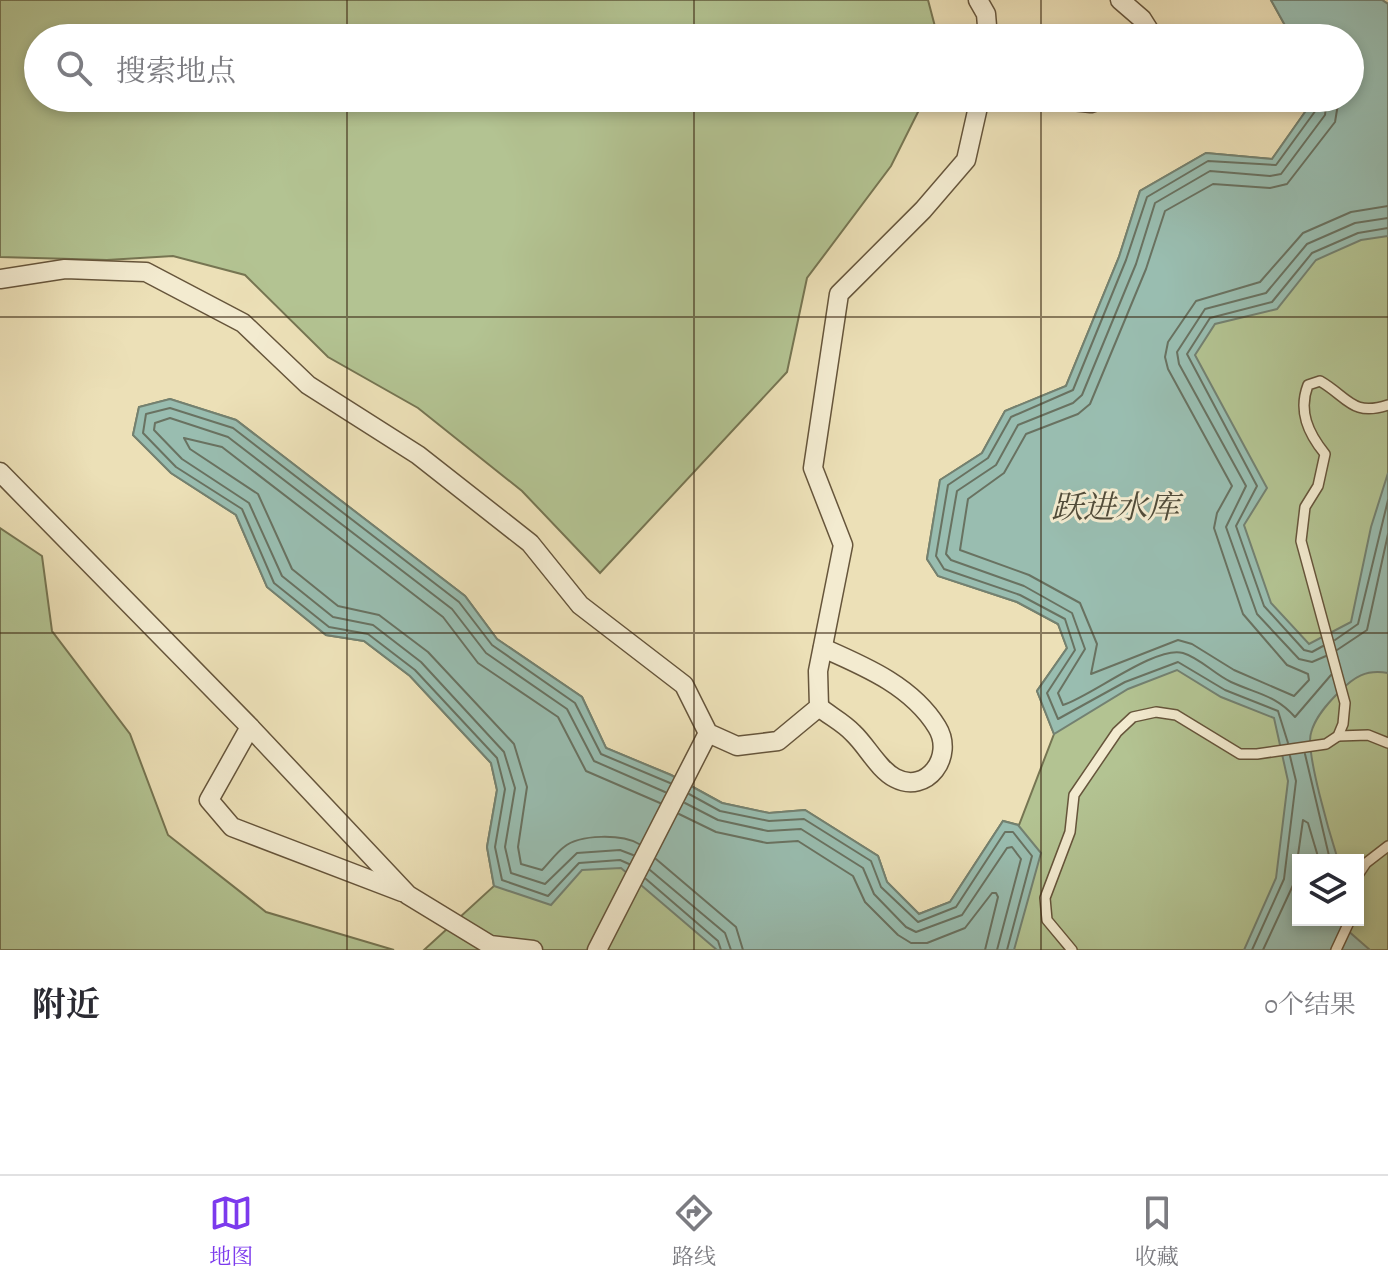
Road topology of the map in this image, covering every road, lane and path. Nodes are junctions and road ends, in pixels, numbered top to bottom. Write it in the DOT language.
graph roads {
  1 [pos="978,0"];
  2 [pos="1120,0"];
  3 [pos="987,24"];
  4 [pos="1145,24"];
  5 [pos="977,112"];
  6 [pos="0,279"];
  7 [pos="1388,405"];
  8 [pos="0,472"];
  9 [pos="823,648"];
  10 [pos="819,707"];
  11 [pos="250,727"];
  12 [pos="708,733"];
  13 [pos="1338,736"];
  14 [pos="1388,743"];
  15 [pos="1388,846"];
  16 [pos="1364,866"];
  17 [pos="408,895"];
  18 [pos="1348,926"];
  19 [pos="533,950"];
  20 [pos="597,950"];
  21 [pos="1072,950"];
  22 [pos="1336,950"];
  1 -- 3 [label="street"];
  2 -- 4 [label="street"];
  5 -- 9 [label="street"];
  6 -- 12 [label="street"];
  7 -- 13 [label="lane"];
  8 -- 11 [label="street"];
  9 -- 10 [label="street"];
  9 -- 10 [label="street"];
  10 -- 12 [label="street"];
  11 -- 17 [label="street"];
  11 -- 17 [label="street"];
  12 -- 20 [label="street"];
  13 -- 14 [label="lane"];
  13 -- 21 [label="lane"];
  15 -- 16 [label="lane"];
  17 -- 19 [label="street"];
  18 -- 22 [label="lane"];
}
